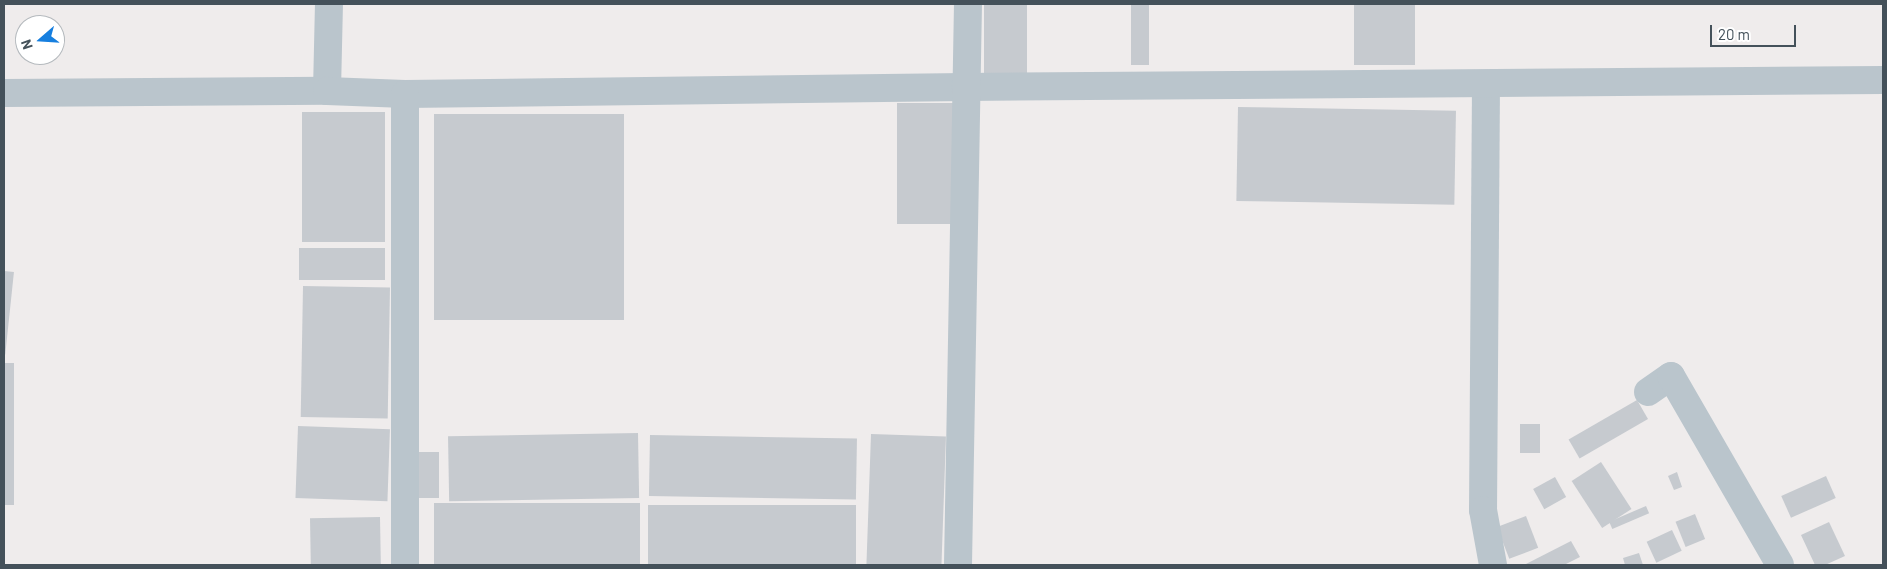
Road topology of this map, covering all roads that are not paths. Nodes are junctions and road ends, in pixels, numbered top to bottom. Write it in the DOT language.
graph roads {
  1 [pos="329,4"];
  2 [pos="968,4"];
  3 [pos="1883,80"];
  4 [pos="1486,84"];
  5 [pos="965,87"];
  6 [pos="327,91"];
  7 [pos="4,93"];
  8 [pos="405,94"];
  9 [pos="1648,392"];
  10 [pos="405,565"];
  11 [pos="958,565"];
  12 [pos="1493,565"];
  13 [pos="1780,565"];
  1 -- 6 [label="street"];
  2 -- 5 [label="street"];
  3 -- 4 [label="street"];
  4 -- 5 [label="street"];
  4 -- 12 [label="street"];
  5 -- 8 [label="street"];
  5 -- 11 [label="street"];
  6 -- 7 [label="street"];
  6 -- 8 [label="street"];
  8 -- 10 [label="street"];
  9 -- 13 [label="street"];
}
